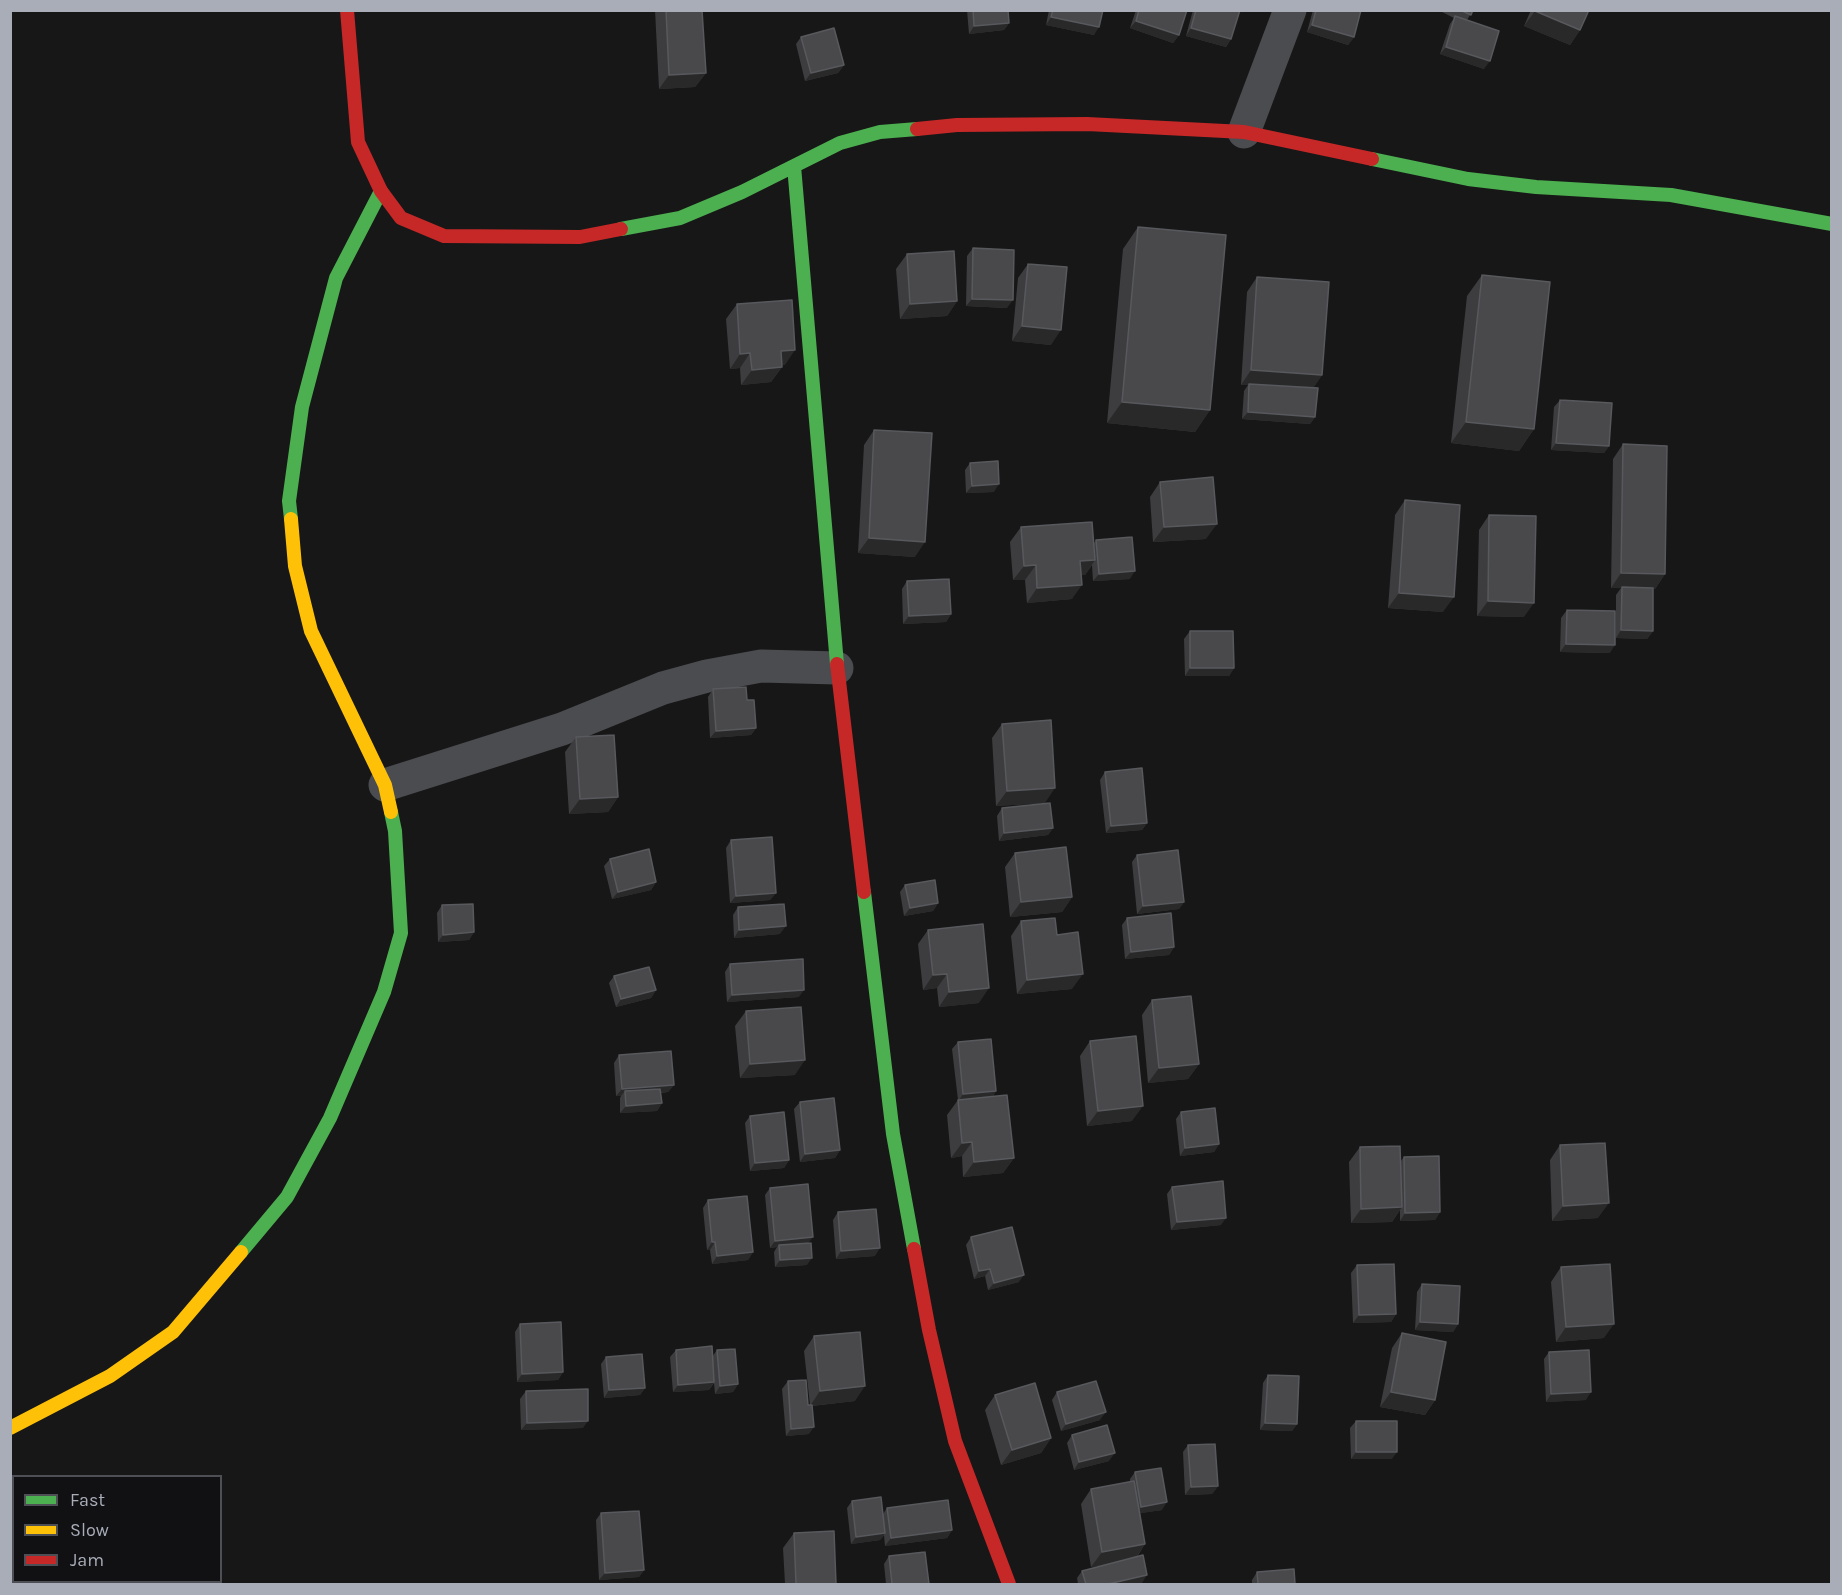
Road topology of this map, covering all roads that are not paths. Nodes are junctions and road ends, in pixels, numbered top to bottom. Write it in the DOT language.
graph roads {
  1 [pos="347,10"];
  2 [pos="1290,10"];
  3 [pos="1244,132"];
  4 [pos="794,166"];
  5 [pos="381,191"];
  6 [pos="1832,224"];
  7 [pos="837,668"];
  8 [pos="385,784"];
  9 [pos="10,1428"];
  10 [pos="1009,1584"];
  1 -- 5 [label="street"];
  2 -- 3 [label="street"];
  3 -- 4 [label="street"];
  3 -- 6 [label="street"];
  4 -- 5 [label="street"];
  4 -- 7 [label="street"];
  5 -- 8 [label="street"];
  7 -- 8 [label="street"];
  7 -- 10 [label="street"];
  8 -- 9 [label="street"];
}
